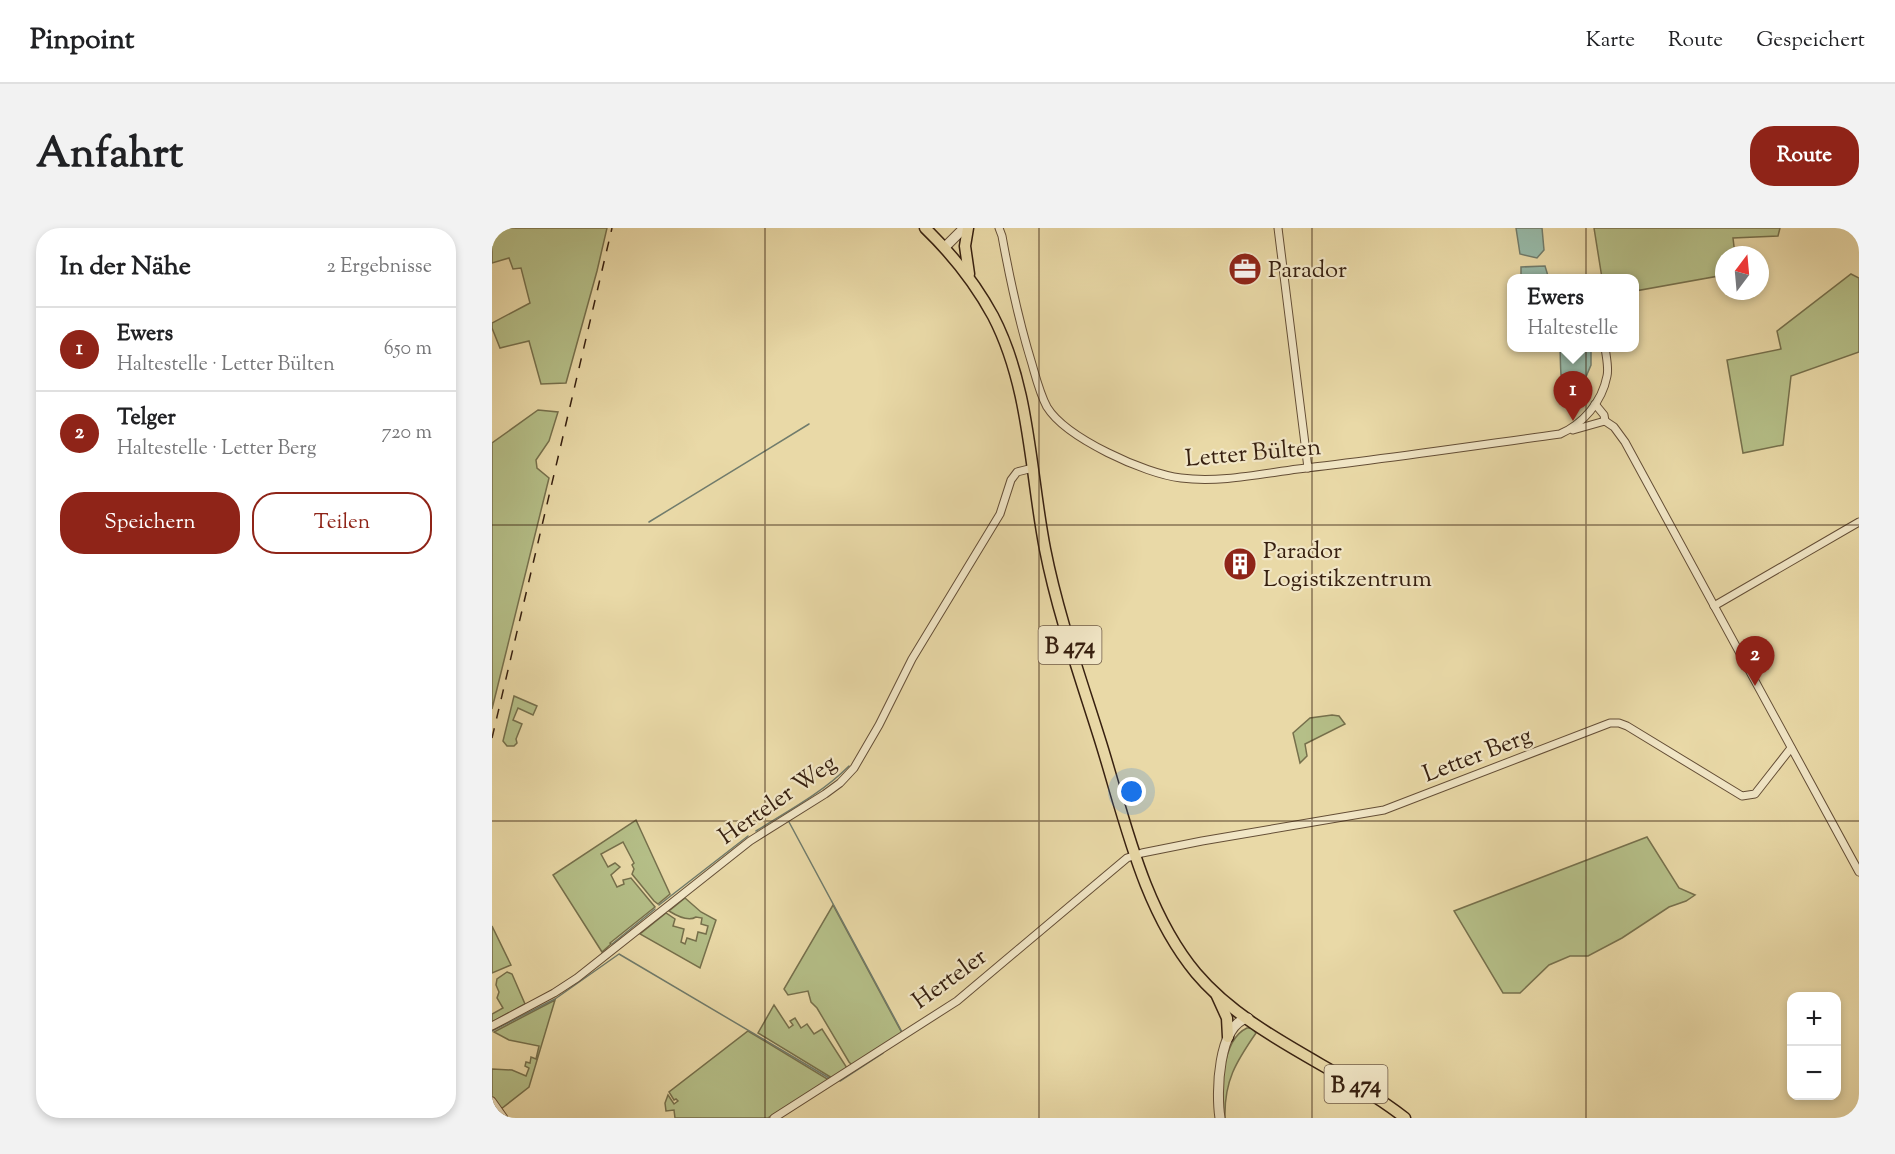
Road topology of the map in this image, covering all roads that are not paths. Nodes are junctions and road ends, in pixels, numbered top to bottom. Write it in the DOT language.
graph roads {
  1 [pos="925,228"];
  2 [pos="964,228"];
  3 [pos="968,228"];
  4 [pos="999,228"];
  5 [pos="1278,228"];
  6 [pos="945,247"];
  7 [pos="971,280"];
  8 [pos="1605,352"];
  9 [pos="1595,404"];
  10 [pos="1605,421"];
  11 [pos="1565,432"];
  12 [pos="1033,468"];
  13 [pos="1308,468"];
  14 [pos="1859,522"];
  15 [pos="1714,606"];
  16 [pos="1791,748"];
  17 [pos="1136,855"];
  18 [pos="1859,872"];
  19 [pos="1214,990"];
  20 [pos="1248,1018"];
  21 [pos="492,1026"];
  22 [pos="1227,1042"];
  23 [pos="492,1101"];
  24 [pos="504,1118"];
  25 [pos="774,1118"];
  26 [pos="1220,1118"];
  27 [pos="1406,1118"];
  1 -- 6 [label="main road, B 474"];
  2 -- 6 [label="street"];
  3 -- 7 [label="main road"];
  4 -- 13 [label="street, Letter Bülten"];
  5 -- 13 [label="street"];
  6 -- 7 [label="main road, B 474"];
  7 -- 12 [label="main road, B 474"];
  8 -- 9 [label="street"];
  9 -- 10 [label="street"];
  9 -- 11 [label="street"];
  10 -- 11 [label="street, Letter Bülten"];
  10 -- 15 [label="street"];
  11 -- 13 [label="street, Letter Bülten"];
  12 -- 17 [label="main road, B 474"];
  12 -- 21 [label="street, Herteler Weg"];
  14 -- 15 [label="street"];
  15 -- 16 [label="street"];
  16 -- 17 [label="street, Letter Berg"];
  16 -- 18 [label="street"];
  17 -- 19 [label="main road, B 474"];
  17 -- 25 [label="street, Herteler"];
  19 -- 20 [label="main road, B 474"];
  19 -- 22 [label="main road"];
  20 -- 22 [label="street"];
  20 -- 27 [label="main road, B 474"];
  22 -- 26 [label="street"];
  23 -- 24 [label="street"];
}
